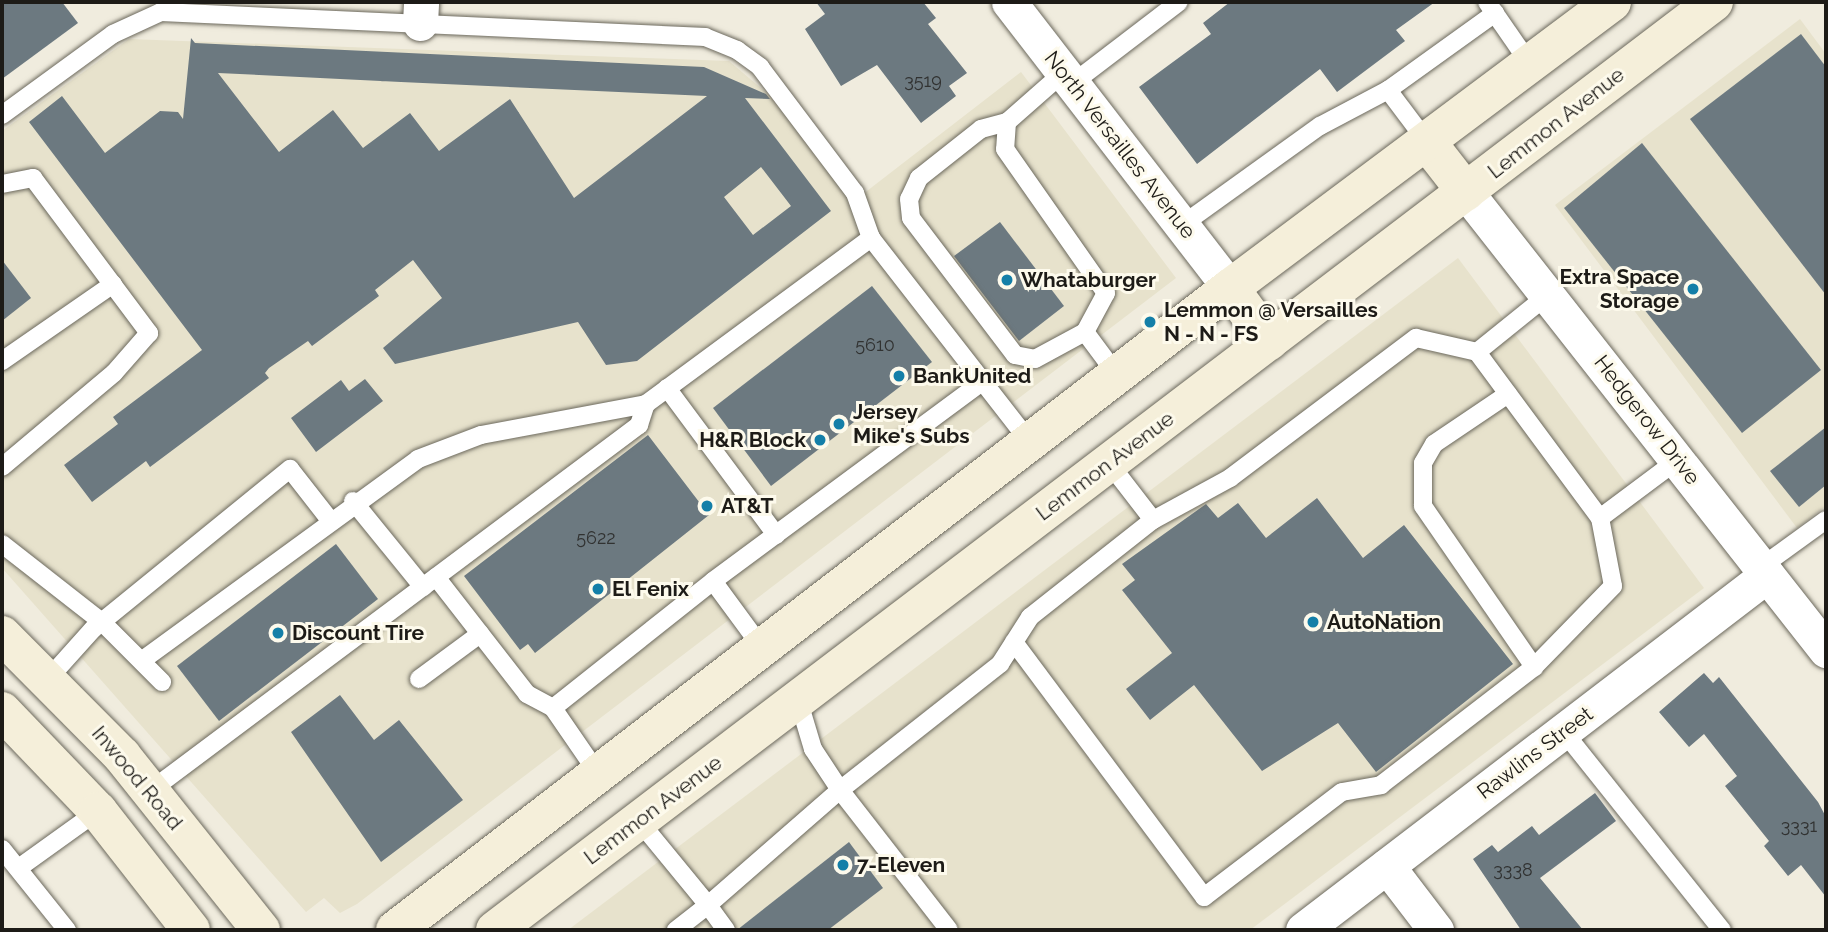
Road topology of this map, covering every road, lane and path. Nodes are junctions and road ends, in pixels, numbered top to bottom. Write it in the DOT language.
graph roads {
  1 [pos="1009,2"];
  2 [pos="1179,2"];
  3 [pos="1714,2"];
  4 [pos="1600,5"];
  5 [pos="1491,7"];
  6 [pos="420,13"];
  7 [pos="1634,62"];
  8 [pos="1530,64"];
  9 [pos="1069,77"];
  10 [pos="1388,90"];
  11 [pos="2,115"];
  12 [pos="1007,122"];
  13 [pos="1427,142"];
  14 [pos="2,184"];
  15 [pos="1466,192"];
  16 [pos="1182,225"];
  17 [pos="872,238"];
  18 [pos="113,284"];
  19 [pos="1230,288"];
  20 [pos="1548,295"];
  21 [pos="1085,332"];
  22 [pos="1269,341"];
  23 [pos="1477,352"];
  24 [pos="2,361"];
  25 [pos="1117,375"];
  26 [pos="983,381"];
  27 [pos="667,388"];
  28 [pos="1508,394"];
  29 [pos="646,404"];
  30 [pos="1030,442"];
  31 [pos="1679,459"];
  32 [pos="1109,463"];
  33 [pos="2,467"];
  34 [pos="353,501"];
  35 [pos="1600,518"];
  36 [pos="329,519"];
  37 [pos="1153,520"];
  38 [pos="1826,520"];
  39 [pos="776,535"];
  40 [pos="2,544"];
  41 [pos="1764,571"];
  42 [pos="429,582"];
  43 [pos="713,582"];
  44 [pos="102,622"];
  45 [pos="480,634"];
  46 [pos="2,635"];
  47 [pos="1014,642"];
  48 [pos="763,649"];
  49 [pos="1826,650"];
  50 [pos="144,659"];
  51 [pos="1534,667"];
  52 [pos="49,678"];
  53 [pos="419,679"];
  54 [pos="162,682"];
  55 [pos="798,699"];
  56 [pos="553,708"];
  57 [pos="2,711"];
  58 [pos="1563,731"];
  59 [pos="599,775"];
  60 [pos="840,790"];
  61 [pos="150,791"];
  62 [pos="98,811"];
  63 [pos="639,821"];
  64 [pos="2,849"];
  65 [pos="1387,866"];
  66 [pos="20,867"];
  67 [pos="708,905"];
  68 [pos="67,930"];
  69 [pos="191,930"];
  70 [pos="261,930"];
  71 [pos="395,930"];
  72 [pos="495,930"];
  73 [pos="676,930"];
  74 [pos="726,930"];
  75 [pos="949,930"];
  76 [pos="1303,930"];
  77 [pos="1436,930"];
  78 [pos="1722,930"];
  1 -- 9 [label="street, North Versailles Avenue"];
  2 -- 9 [label="lane"];
  3 -- 7 [label="main road, Lemmon Avenue"];
  4 -- 7 [label="main road"];
  4 -- 8 [label="main road"];
  5 -- 8 [label="lane"];
  5 -- 10 [label="lane"];
  6 -- 11 [label="lane"];
  6 -- 17 [label="lane"];
  7 -- 15 [label="main road, Lemmon Avenue"];
  8 -- 13 [label="main road"];
  9 -- 12 [label="lane"];
  9 -- 16 [label="street, North Versailles Avenue"];
  10 -- 13 [label="lane"];
  10 -- 16 [label="lane"];
  12 -- 21 [label="lane"];
  12 -- 21 [label="lane"];
  13 -- 15 [label="main road"];
  13 -- 19 [label="main road"];
  14 -- 18 [label="lane"];
  15 -- 20 [label="street, Hedgerow Drive"];
  15 -- 22 [label="main road, Lemmon Avenue"];
  16 -- 19 [label="street, North Versailles Avenue"];
  17 -- 26 [label="lane"];
  17 -- 27 [label="lane"];
  18 -- 24 [label="lane"];
  18 -- 33 [label="lane"];
  19 -- 22 [label="main road"];
  19 -- 25 [label="main road"];
  20 -- 23 [label="lane"];
  20 -- 31 [label="street, Hedgerow Drive"];
  21 -- 25 [label="lane"];
  22 -- 32 [label="main road, Lemmon Avenue"];
  23 -- 28 [label="lane"];
  23 -- 37 [label="lane"];
  25 -- 30 [label="main road"];
  26 -- 30 [label="lane"];
  26 -- 39 [label="lane"];
  27 -- 29 [label="lane"];
  27 -- 39 [label="lane"];
  28 -- 35 [label="lane"];
  28 -- 51 [label="lane"];
  29 -- 34 [label="lane"];
  29 -- 42 [label="lane"];
  30 -- 48 [label="main road"];
  31 -- 35 [label="lane"];
  31 -- 41 [label="street, Hedgerow Drive"];
  32 -- 37 [label="lane"];
  32 -- 55 [label="main road, Lemmon Avenue"];
  34 -- 36 [label="lane"];
  34 -- 42 [label="lane"];
  35 -- 51 [label="lane"];
  36 -- 44 [label="lane"];
  36 -- 50 [label="lane"];
  37 -- 47 [label="lane"];
  38 -- 41 [label="lane"];
  39 -- 43 [label="lane"];
  40 -- 44 [label="lane"];
  41 -- 49 [label="street, Hedgerow Drive"];
  41 -- 58 [label="street, Rawlins Street"];
  42 -- 45 [label="lane"];
  42 -- 61 [label="lane"];
  43 -- 48 [label="lane"];
  43 -- 56 [label="lane"];
  44 -- 50 [label="lane"];
  44 -- 52 [label="lane"];
  45 -- 53 [label="lane"];
  45 -- 56 [label="lane"];
  46 -- 52 [label="main road, Inwood Road"];
  47 -- 51 [label="lane"];
  47 -- 60 [label="lane"];
  48 -- 55 [label="main road"];
  48 -- 59 [label="main road"];
  50 -- 54 [label="lane"];
  52 -- 61 [label="main road, Inwood Road"];
  55 -- 60 [label="lane"];
  55 -- 63 [label="main road, Lemmon Avenue"];
  56 -- 59 [label="lane"];
  57 -- 62 [label="main road"];
  58 -- 65 [label="street, Rawlins Street"];
  58 -- 78 [label="lane"];
  59 -- 63 [label="main road"];
  59 -- 71 [label="main road"];
  60 -- 67 [label="lane"];
  60 -- 75 [label="lane"];
  61 -- 70 [label="main road, Inwood Road"];
  62 -- 66 [label="lane"];
  62 -- 69 [label="main road"];
  63 -- 67 [label="lane"];
  63 -- 72 [label="main road, Lemmon Avenue"];
  64 -- 66 [label="lane"];
  65 -- 76 [label="street, Rawlins Street"];
  65 -- 77 [label="street"];
  66 -- 68 [label="lane"];
  67 -- 73 [label="lane"];
  67 -- 74 [label="lane"];
}
